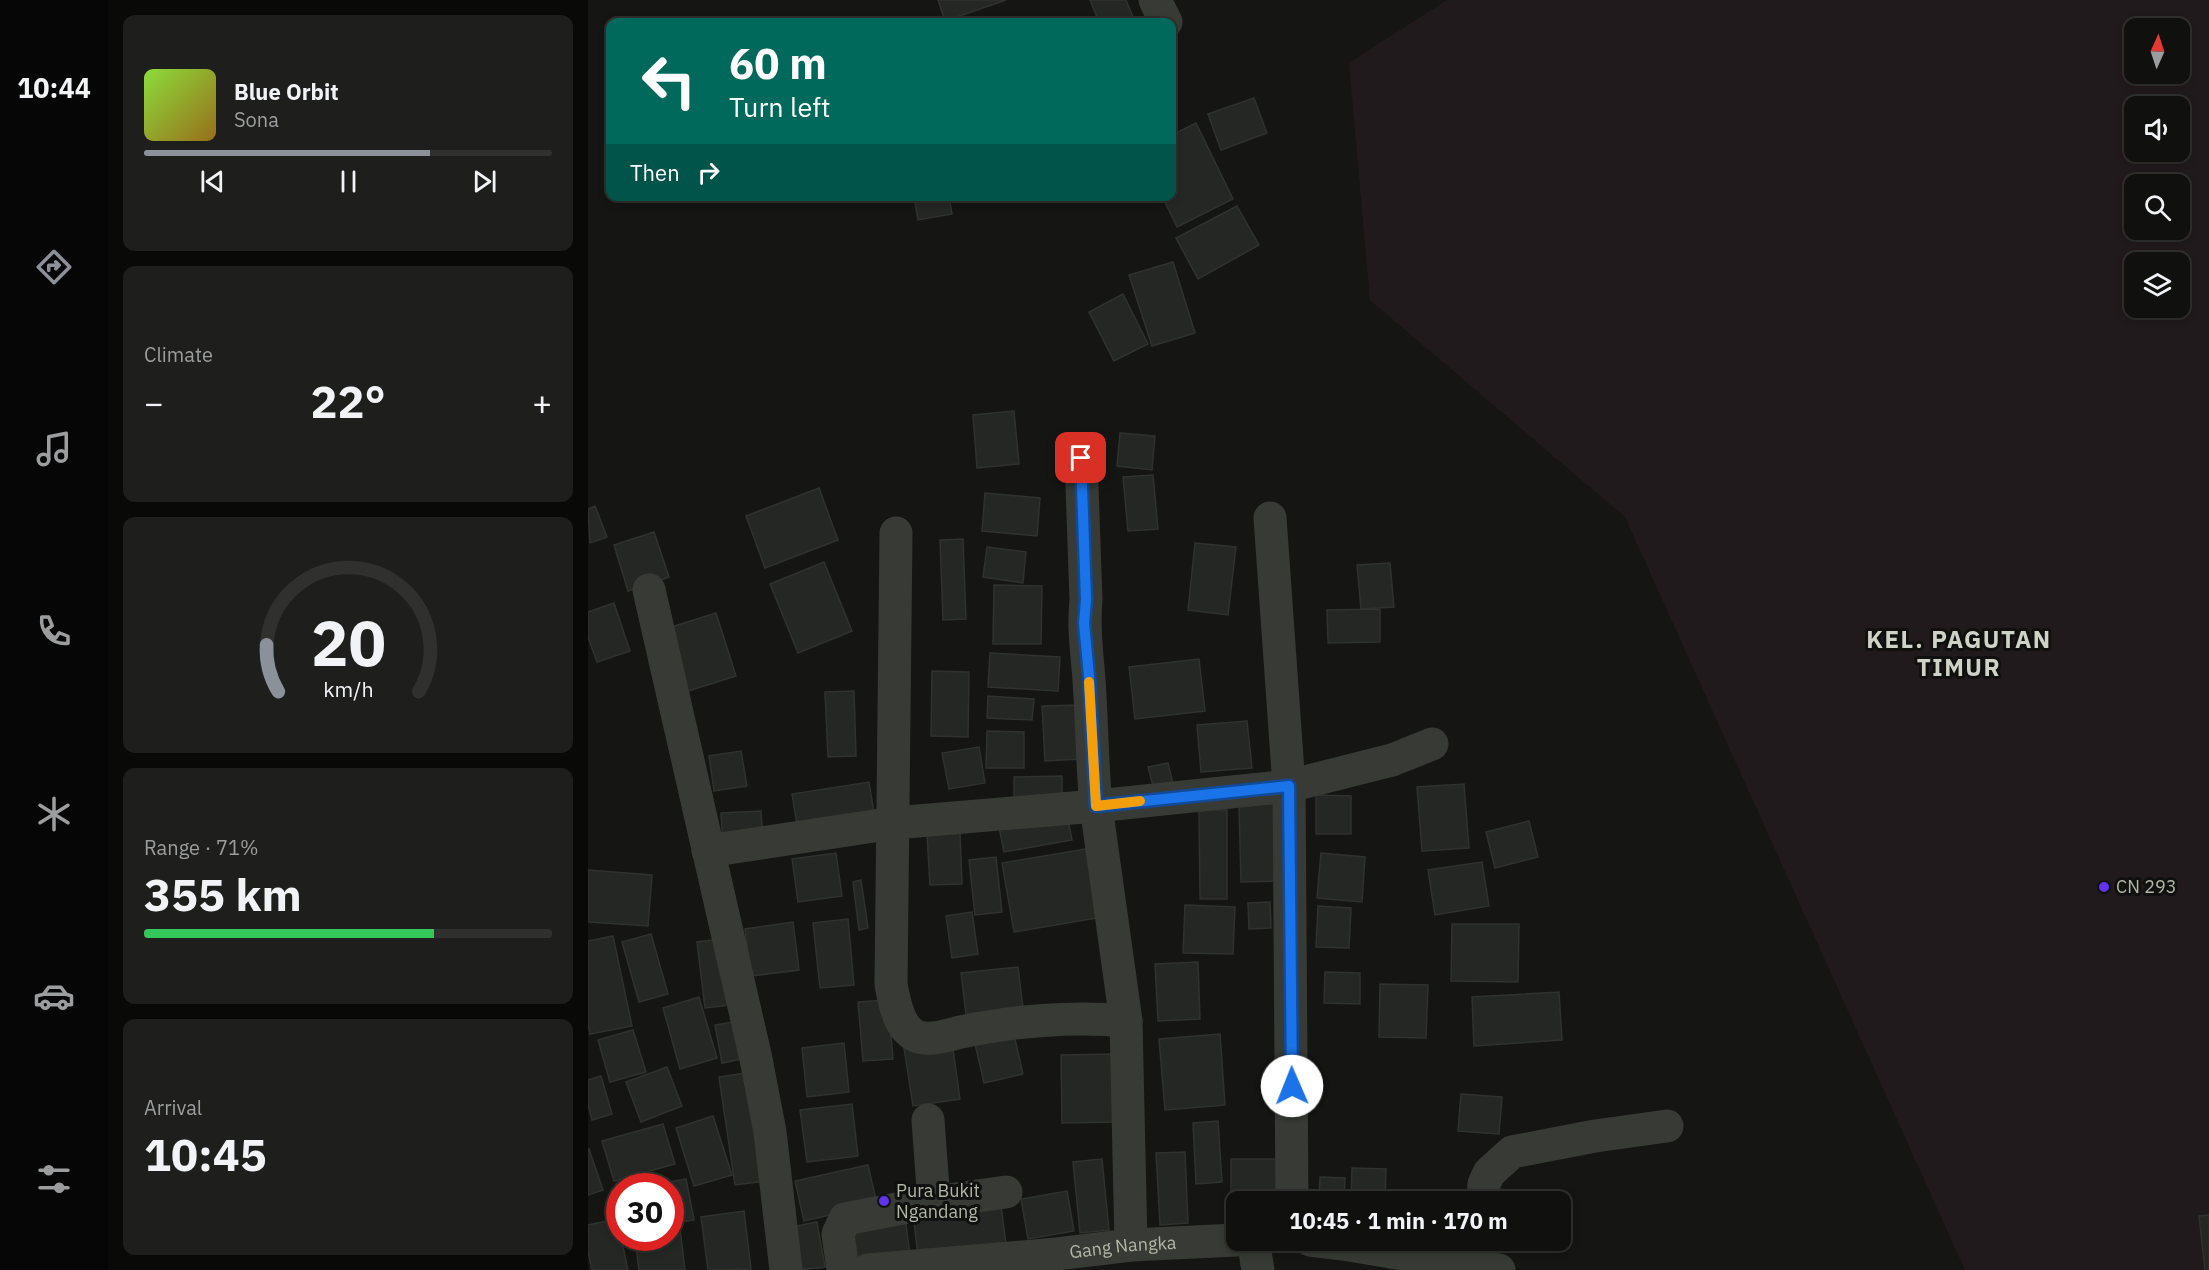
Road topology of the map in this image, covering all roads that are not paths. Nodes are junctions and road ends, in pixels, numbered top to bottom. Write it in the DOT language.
graph roads {
  1 [pos="1155,0"];
  2 [pos="1163,18"];
  3 [pos="1081,458"];
  4 [pos="1270,518"];
  5 [pos="896,533"];
  6 [pos="649,590"];
  7 [pos="1432,744"];
  8 [pos="1289,786"];
  9 [pos="1096,806"];
  10 [pos="894,824"];
  11 [pos="708,851"];
  12 [pos="1126,1021"];
  13 [pos="928,1120"];
  14 [pos="1666,1126"];
  15 [pos="1292,1191"];
  16 [pos="1484,1191"];
  17 [pos="1006,1192"];
  18 [pos="934,1202"];
  19 [pos="1226,1240"];
  20 [pos="1131,1245"];
  21 [pos="1255,1251"];
  22 [pos="1410,1251"];
  23 [pos="1486,1259"];
  24 [pos="1058,1262"];
  25 [pos="786,1270"];
  26 [pos="843,1270"];
  27 [pos="868,1270"];
  28 [pos="1258,1270"];
  1 -- 2 [label="street"];
  3 -- 9 [label="street"];
  4 -- 8 [label="street"];
  5 -- 10 [label="street"];
  6 -- 11 [label="street"];
  7 -- 8 [label="street"];
  8 -- 9 [label="street"];
  8 -- 15 [label="street"];
  9 -- 10 [label="street"];
  9 -- 12 [label="street"];
  10 -- 11 [label="street"];
  10 -- 12 [label="street"];
  11 -- 25 [label="street"];
  12 -- 20 [label="street"];
  13 -- 18 [label="street"];
  14 -- 16 [label="street"];
  17 -- 18 [label="street"];
  18 -- 26 [label="street"];
  19 -- 20 [label="street, Gang Nangka"];
  20 -- 24 [label="street, Gang Nangka"];
  21 -- 28 [label="street"];
  22 -- 23 [label="street"];
  24 -- 27 [label="street, Gang Nangka"];
}
